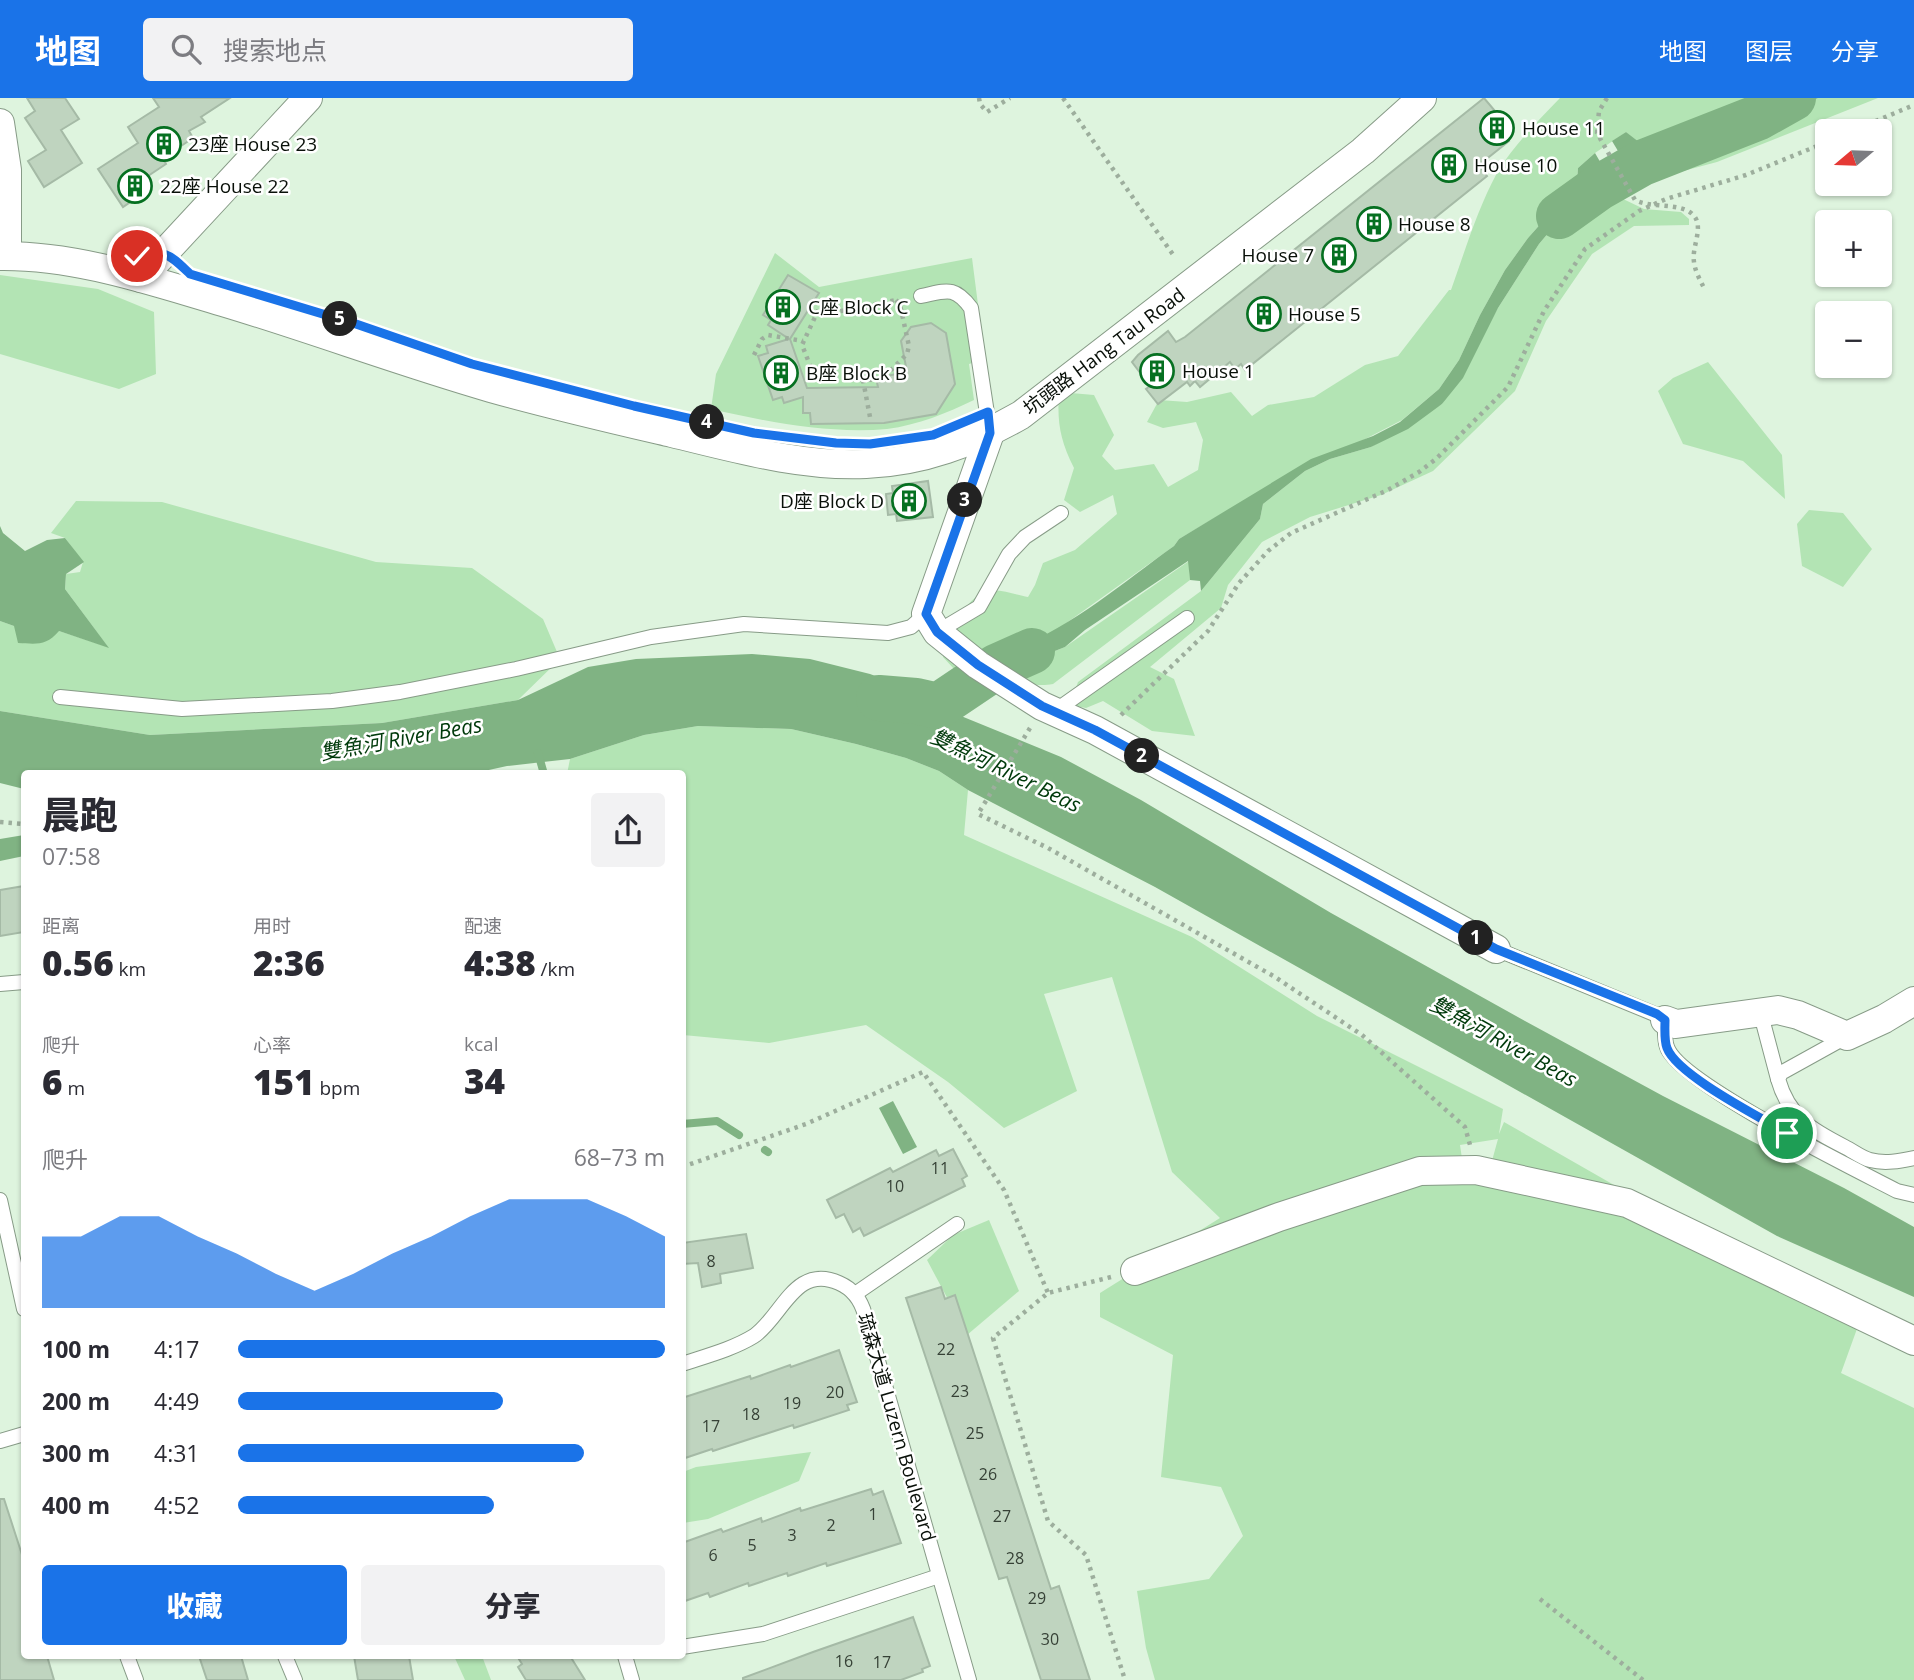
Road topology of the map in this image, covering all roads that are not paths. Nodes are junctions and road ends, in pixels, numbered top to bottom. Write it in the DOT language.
graph roads {
  1 [pos="308,98"];
  2 [pos="1422,98"];
  3 [pos="0,123"];
  4 [pos="4,256"];
  5 [pos="141,278"];
  6 [pos="921,296"];
  7 [pos="990,433"];
  8 [pos="1061,513"];
  9 [pos="1187,618"];
  10 [pos="932,623"];
  11 [pos="60,697"];
  12 [pos="1045,714"];
  13 [pos="1496,949"];
  14 [pos="21,982"];
  15 [pos="0,984"];
  16 [pos="1914,1001"];
  17 [pos="1760,1011"];
  18 [pos="1665,1020"];
  19 [pos="1847,1036"];
  20 [pos="1777,1079"];
  21 [pos="1914,1158"];
  22 [pos="1914,1195"];
  23 [pos="0,1200"];
  24 [pos="957,1224"];
  25 [pos="1135,1271"];
  26 [pos="855,1294"];
  27 [pos="21,1295"];
  28 [pos="1914,1340"];
  29 [pos="686,1362"];
  30 [pos="21,1435"];
  31 [pos="0,1441"];
  32 [pos="939,1576"];
  33 [pos="686,1646"];
  34 [pos="128,1659"];
  35 [pos="286,1659"];
  36 [pos="627,1659"];
  37 [pos="136,1680"];
  38 [pos="295,1680"];
  39 [pos="632,1680"];
  40 [pos="969,1680"];
  1 -- 5 [label="street"];
  2 -- 7 [label="street, 坑頭路 Hang Tau Road"];
  3 -- 4 [label="street"];
  4 -- 5 [label="street, 坑頭路 Hang Tau Road"];
  5 -- 7 [label="street, 坑頭路 Hang Tau Road"];
  6 -- 7 [label="lane"];
  7 -- 10 [label="street"];
  8 -- 10 [label="lane"];
  9 -- 12 [label="lane"];
  10 -- 11 [label="lane"];
  10 -- 12 [label="street"];
  12 -- 13 [label="street"];
  13 -- 18 [label="lane"];
  14 -- 15 [label="lane"];
  16 -- 19 [label="street"];
  17 -- 18 [label="street"];
  17 -- 19 [label="street"];
  17 -- 20 [label="lane"];
  18 -- 22 [label="lane"];
  19 -- 20 [label="lane"];
  20 -- 21 [label="lane"];
  23 -- 27 [label="lane"];
  24 -- 26 [label="lane"];
  25 -- 28 [label="street"];
  26 -- 29 [label="lane, 琉森大道 Luzern Boulevard"];
  26 -- 32 [label="lane, 琉森大道 Luzern Boulevard"];
  30 -- 31 [label="lane"];
  32 -- 33 [label="lane"];
  32 -- 40 [label="lane, 琉森大道 Luzern Boulevard"];
  34 -- 37 [label="lane"];
  35 -- 38 [label="lane"];
  36 -- 39 [label="lane"];
}
